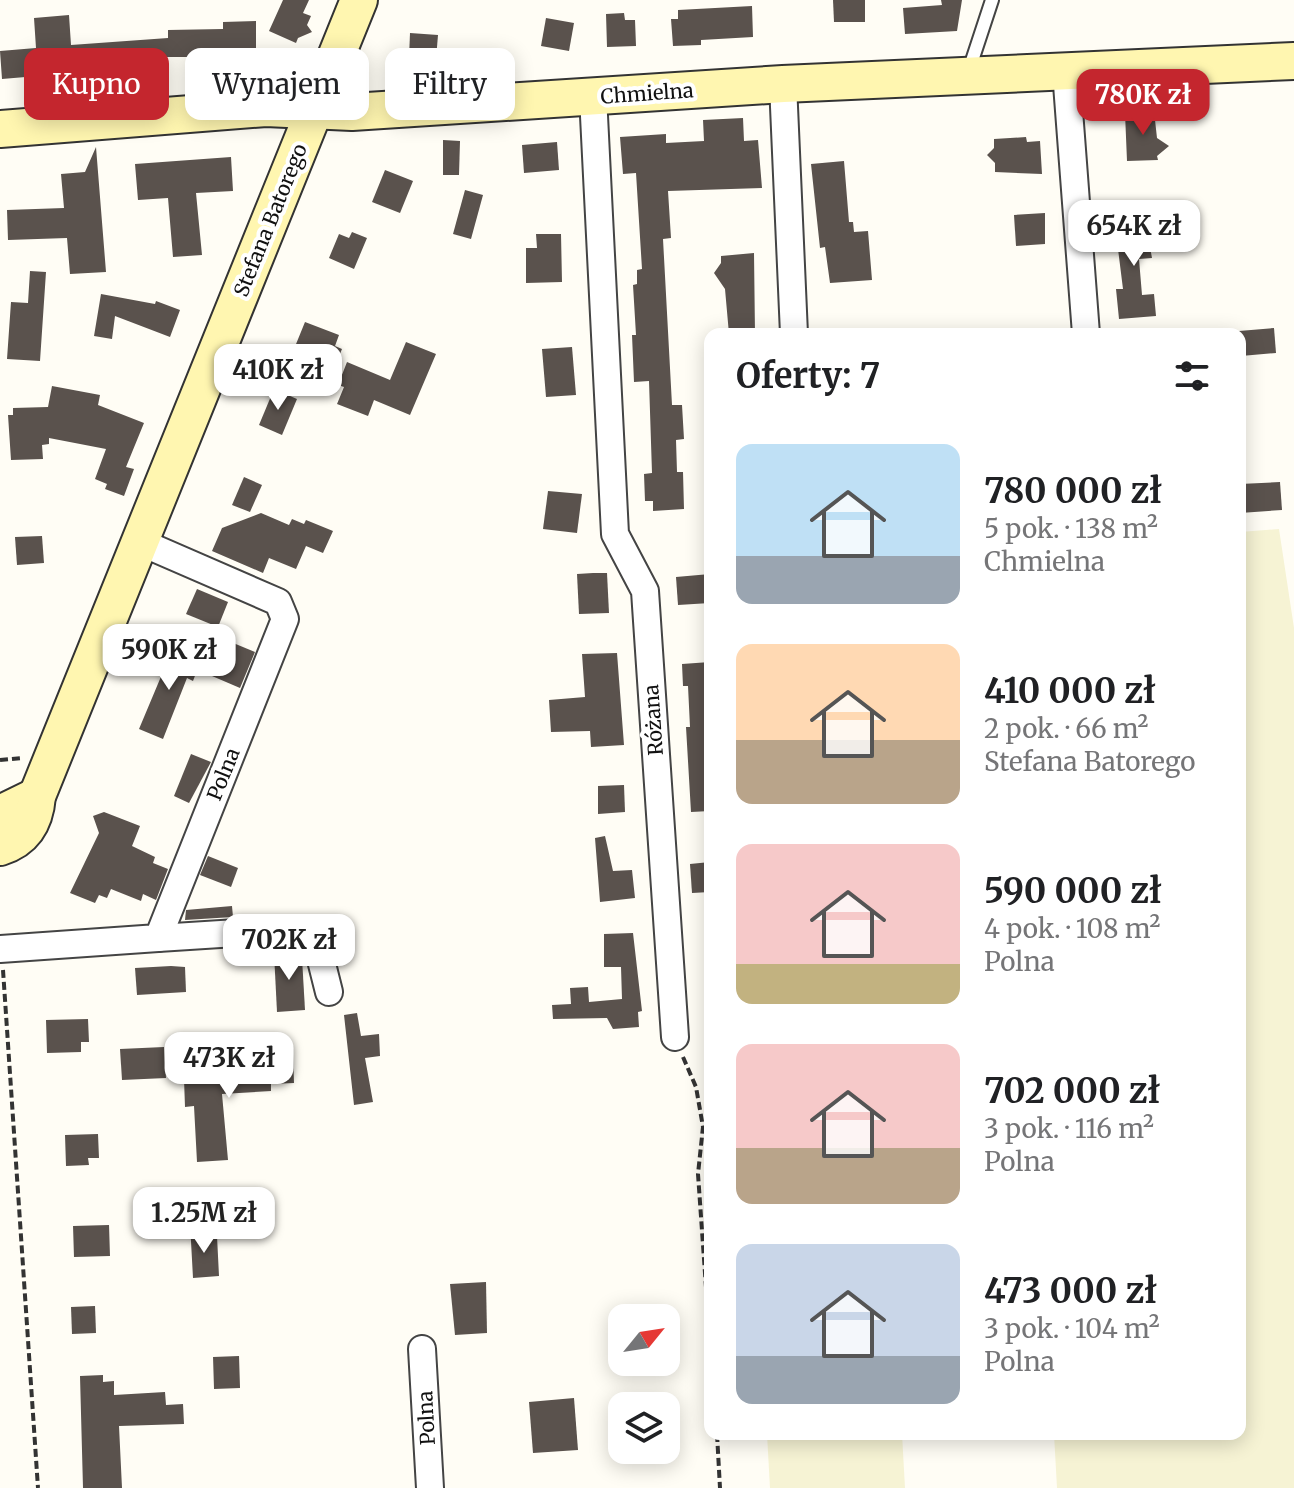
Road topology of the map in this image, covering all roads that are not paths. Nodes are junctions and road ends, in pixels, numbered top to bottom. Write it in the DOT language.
graph roads {
  1 [pos="359,0"];
  2 [pos="992,0"];
  3 [pos="339,48"];
  4 [pos="1294,61"];
  5 [pos="1066,71"];
  6 [pos="966,76"];
  7 [pos="783,84"];
  8 [pos="593,96"];
  9 [pos="369,111"];
  10 [pos="185,114"];
  11 [pos="310,120"];
  12 [pos="0,129"];
  13 [pos="794,328"];
  14 [pos="1086,328"];
  15 [pos="140,542"];
  16 [pos="37,796"];
  17 [pos="0,814"];
  18 [pos="0,847"];
  19 [pos="158,938"];
  20 [pos="1,949"];
  21 [pos="329,992"];
  22 [pos="675,1037"];
  23 [pos="422,1349"];
  24 [pos="430,1488"];
  1 -- 3 [label="street, Stefana Batorego"];
  2 -- 6 [label="lane"];
  4 -- 5 [label="street, Chmielna"];
  5 -- 6 [label="street, Chmielna"];
  5 -- 14 [label="street"];
  6 -- 7 [label="street, Chmielna"];
  7 -- 8 [label="street, Chmielna"];
  7 -- 13 [label="street"];
  8 -- 9 [label="street, Chmielna"];
  8 -- 22 [label="street, Różana"];
  10 -- 12 [label="street, Chmielna"];
  11 -- 15 [label="street, Stefana Batorego"];
  15 -- 16 [label="street, Stefana Batorego"];
  15 -- 19 [label="street, Polna"];
  16 -- 17 [label="street"];
  16 -- 18 [label="street, Stefana Batorego"];
  19 -- 20 [label="street"];
  19 -- 21 [label="street"];
  23 -- 24 [label="street, Polna"];
}
